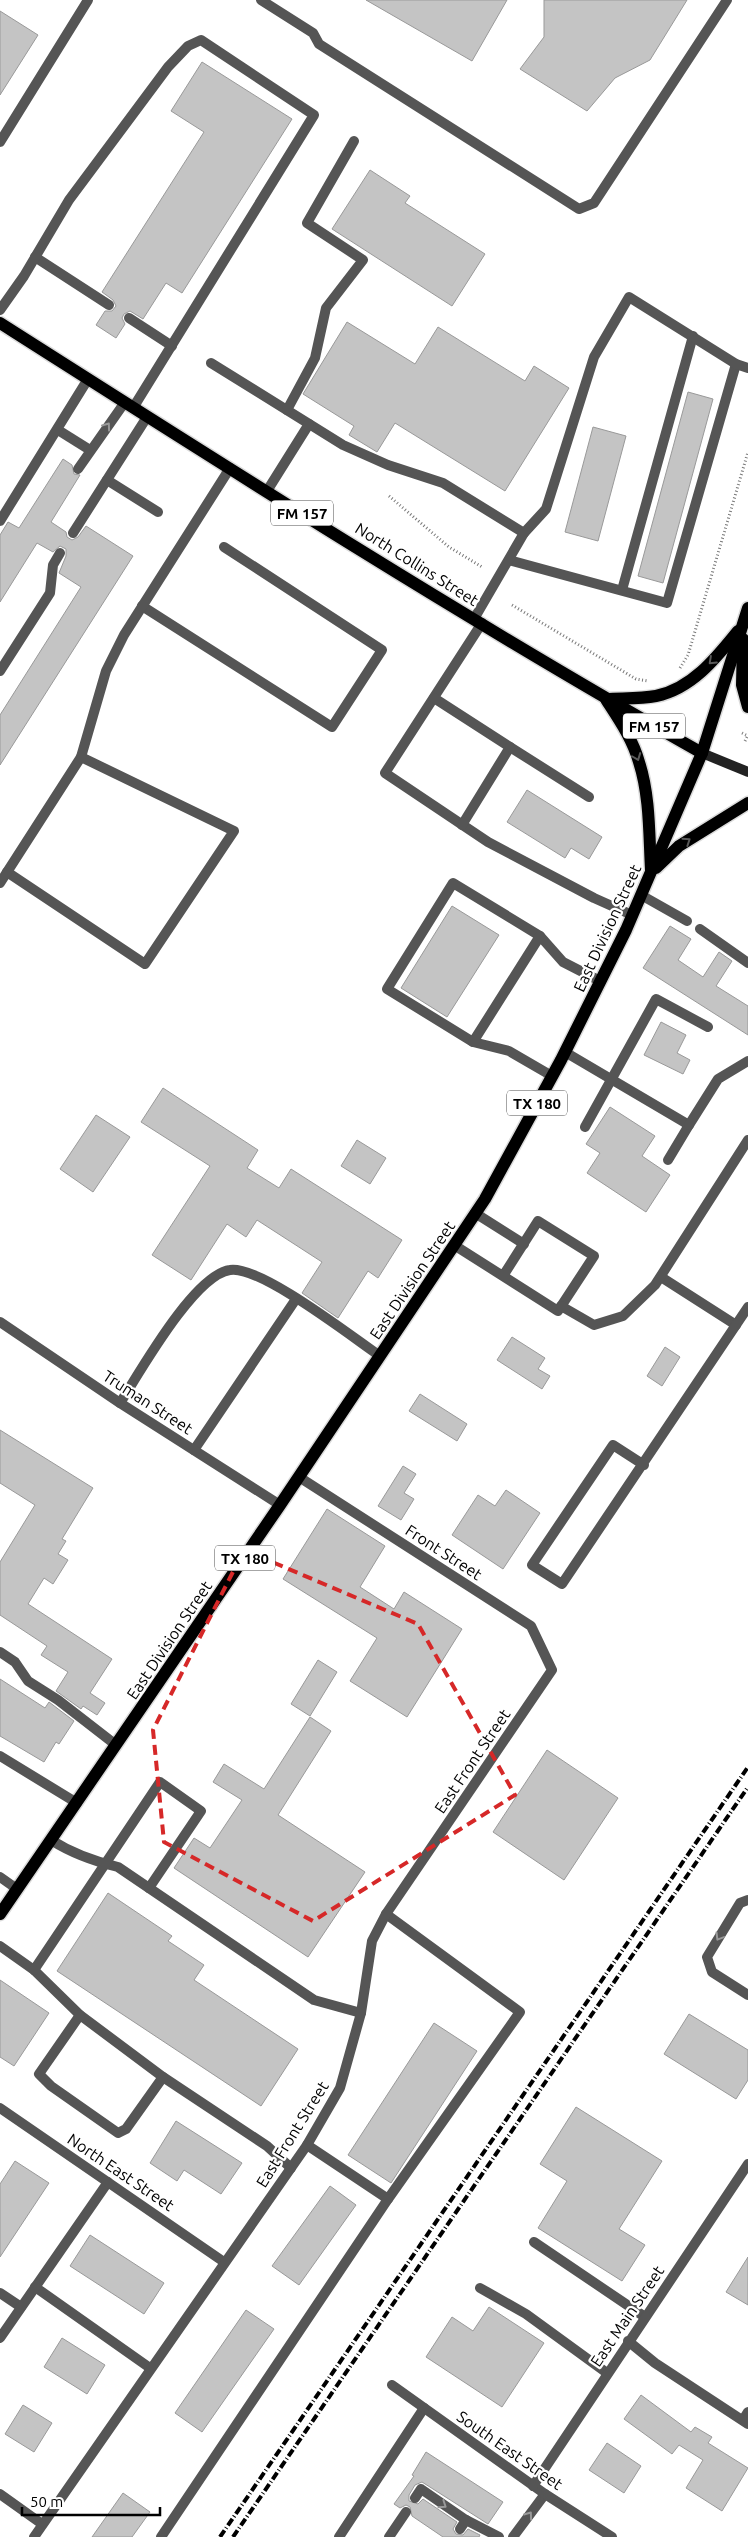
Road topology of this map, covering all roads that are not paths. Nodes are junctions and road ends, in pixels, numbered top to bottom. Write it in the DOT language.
graph roads {
  1 [pos="88,0"];
  2 [pos="261,0"];
  3 [pos="727,0"];
  4 [pos="354,141"];
  5 [pos="0,142"];
  6 [pos="35,257"];
  7 [pos="109,305"];
  8 [pos="0,310"];
  9 [pos="129,318"];
  10 [pos="0,323"];
  11 [pos="692,336"];
  12 [pos="172,346"];
  13 [pos="211,363"];
  14 [pos="736,364"];
  15 [pos="748,368"];
  16 [pos="88,379"];
  17 [pos="129,405"];
  18 [pos="287,410"];
  19 [pos="147,417"];
  20 [pos="309,424"];
  21 [pos="58,430"];
  22 [pos="90,450"];
  23 [pos="230,468"];
  24 [pos="78,469"];
  25 [pos="107,480"];
  26 [pos="266,491"];
  27 [pos="158,512"];
  28 [pos="1,520"];
  29 [pos="73,533"];
  30 [pos="524,533"];
  31 [pos="224,547"];
  32 [pos="60,554"];
  33 [pos="509,560"];
  34 [pos="622,590"];
  35 [pos="142,606"];
  36 [pos="748,608"];
  37 [pos="478,621"];
  38 [pos="744,624"];
  39 [pos="0,671"];
  40 [pos="434,698"];
  41 [pos="606,699"];
  42 [pos="748,707"];
  43 [pos="510,747"];
  44 [pos="702,753"];
  45 [pos="81,757"];
  46 [pos="748,772"];
  47 [pos="590,797"];
  48 [pos="748,804"];
  49 [pos="462,825"];
  50 [pos="7,872"];
  51 [pos="651,874"];
  52 [pos="0,883"];
  53 [pos="641,896"];
  54 [pos="632,915"];
  55 [pos="687,921"];
  56 [pos="700,929"];
  57 [pos="540,936"];
  58 [pos="748,963"];
  59 [pos="600,982"];
  60 [pos="708,1027"];
  61 [pos="474,1042"];
  62 [pos="565,1052"];
  63 [pos="748,1061"];
  64 [pos="552,1076"];
  65 [pos="612,1080"];
  66 [pos="689,1125"];
  67 [pos="585,1127"];
  68 [pos="748,1140"];
  69 [pos="668,1160"];
  70 [pos="476,1213"];
  71 [pos="524,1244"];
  72 [pos="454,1245"];
  73 [pos="503,1276"];
  74 [pos="661,1277"];
  75 [pos="296,1299"];
  76 [pos="561,1306"];
  77 [pos="748,1307"];
  78 [pos="0,1322"];
  79 [pos="736,1325"];
  80 [pos="380,1356"];
  81 [pos="120,1403"];
  82 [pos="194,1450"];
  83 [pos="644,1465"];
  84 [pos="299,1477"];
  85 [pos="280,1505"];
  86 [pos="0,1652"];
  87 [pos="552,1670"];
  88 [pos="116,1745"];
  89 [pos="0,1756"];
  90 [pos="77,1803"];
  91 [pos="52,1840"];
  92 [pos="105,1864"];
  93 [pos="0,1877"];
  94 [pos="149,1888"];
  95 [pos="17,1889"];
  96 [pos="748,1900"];
  97 [pos="0,1914"];
  98 [pos="386,1914"];
  99 [pos="0,1946"];
  100 [pos="34,1970"];
  101 [pos="748,1995"];
  102 [pos="361,2013"];
  103 [pos="80,2014"];
  104 [pos="163,2077"];
  105 [pos="0,2108"];
  106 [pos="307,2145"];
  107 [pos="748,2164"];
  108 [pos="291,2168"];
  109 [pos="108,2182"];
  110 [pos="388,2199"];
  111 [pos="534,2242"];
  112 [pos="224,2262"];
  113 [pos="35,2287"];
  114 [pos="480,2288"];
  115 [pos="0,2293"];
  116 [pos="21,2307"];
  117 [pos="645,2317"];
  118 [pos="0,2337"];
  119 [pos="628,2341"];
  120 [pos="150,2368"];
  121 [pos="607,2373"];
  122 [pos="392,2385"];
  123 [pos="424,2408"];
  124 [pos="746,2419"];
  125 [pos="533,2486"];
  126 [pos="418,2493"];
  127 [pos="0,2494"];
  128 [pos="545,2494"];
  129 [pos="406,2512"];
  130 [pos="42,2524"];
  131 [pos="34,2537"];
  132 [pos="162,2537"];
  133 [pos="338,2537"];
  134 [pos="389,2537"];
  135 [pos="499,2537"];
  136 [pos="513,2537"];
  137 [pos="612,2537"];
  1 -- 5 [label="street"];
  2 -- 3 [label="street"];
  4 -- 18 [label="street"];
  6 -- 7 [label="street"];
  6 -- 8 [label="street"];
  6 -- 12 [label="street"];
  9 -- 12 [label="street"];
  10 -- 16 [label="main road, North Collins Street / FM 157"];
  11 -- 14 [label="street"];
  11 -- 30 [label="street"];
  11 -- 34 [label="street"];
  12 -- 17 [label="street"];
  13 -- 18 [label="street"];
  14 -- 15 [label="street"];
  14 -- 34 [label="street"];
  16 -- 17 [label="main road, North Collins Street / FM 157"];
  16 -- 21 [label="street"];
  17 -- 19 [label="main road, North Collins Street / FM 157"];
  22 -- 17 [label="street, one-way"];
  18 -- 20 [label="street"];
  19 -- 23 [label="main road, North Collins Street / FM 157"];
  19 -- 25 [label="street"];
  20 -- 26 [label="street"];
  20 -- 30 [label="street"];
  21 -- 22 [label="street"];
  21 -- 28 [label="street"];
  22 -- 24 [label="street"];
  23 -- 26 [label="main road, North Collins Street / FM 157"];
  23 -- 35 [label="street"];
  25 -- 27 [label="street"];
  25 -- 29 [label="street"];
  26 -- 37 [label="main road, North Collins Street / FM 157"];
  30 -- 33 [label="street"];
  31 -- 35 [label="street"];
  32 -- 39 [label="street"];
  33 -- 34 [label="street"];
  33 -- 37 [label="street"];
  35 -- 45 [label="street"];
  36 -- 38 [label="main road, East Division Street / TX 180"];
  37 -- 40 [label="street"];
  37 -- 41 [label="main road, North Collins Street / FM 157"];
  38 -- 41 [label="main road, one-way"];
  38 -- 42 [label="main road"];
  38 -- 44 [label="main road, East Division Street / TX 180"];
  40 -- 43 [label="street"];
  40 -- 49 [label="street"];
  41 -- 44 [label="main road, North Collins Street / FM 157"];
  41 -- 51 [label="main road, one-way"];
  43 -- 47 [label="street"];
  43 -- 49 [label="street"];
  44 -- 46 [label="main road, North Collins Street"];
  44 -- 51 [label="main road, East Division Street / TX 180"];
  45 -- 50 [label="street"];
  45 -- 50 [label="street"];
  51 -- 48 [label="main road, one-way"];
  49 -- 54 [label="street"];
  50 -- 52 [label="street"];
  51 -- 53 [label="main road, East Division Street / TX 180"];
  53 -- 54 [label="main road, East Division Street / TX 180"];
  53 -- 55 [label="street"];
  54 -- 59 [label="main road, East Division Street / TX 180"];
  56 -- 58 [label="street"];
  57 -- 59 [label="street"];
  57 -- 61 [label="street"];
  57 -- 61 [label="street"];
  59 -- 62 [label="main road, East Division Street / TX 180"];
  60 -- 65 [label="street"];
  61 -- 64 [label="street"];
  62 -- 64 [label="main road, East Division Street / TX 180"];
  62 -- 65 [label="street"];
  63 -- 66 [label="street"];
  64 -- 70 [label="main road, East Division Street / TX 180"];
  65 -- 66 [label="street"];
  65 -- 67 [label="street"];
  66 -- 69 [label="street"];
  68 -- 74 [label="street"];
  70 -- 71 [label="street"];
  70 -- 72 [label="main road, East Division Street / TX 180"];
  71 -- 73 [label="street"];
  71 -- 76 [label="street"];
  72 -- 73 [label="street"];
  72 -- 80 [label="main road, East Division Street / TX 180"];
  73 -- 76 [label="street"];
  74 -- 76 [label="street"];
  74 -- 79 [label="street"];
  75 -- 80 [label="street"];
  75 -- 81 [label="street"];
  75 -- 82 [label="street"];
  77 -- 79 [label="street"];
  78 -- 81 [label="street, Truman Street"];
  79 -- 83 [label="street"];
  80 -- 84 [label="main road, East Division Street / TX 180"];
  81 -- 82 [label="street, Truman Street"];
  82 -- 85 [label="street, Truman Street"];
  83 -- 83 [label="street"];
  84 -- 85 [label="main road, East Division Street / TX 180"];
  84 -- 87 [label="street, Front Street"];
  85 -- 88 [label="main road, East Division Street / TX 180"];
  86 -- 88 [label="street"];
  87 -- 98 [label="street, East Front Street"];
  88 -- 90 [label="main road, East Division Street / TX 180"];
  89 -- 90 [label="street"];
  90 -- 91 [label="main road, East Division Street / TX 180"];
  91 -- 92 [label="street"];
  91 -- 95 [label="main road, East Division Street / TX 180"];
  92 -- 94 [label="street"];
  92 -- 94 [label="street"];
  92 -- 100 [label="street"];
  93 -- 95 [label="street"];
  94 -- 102 [label="street"];
  95 -- 97 [label="main road, East Division Street / TX 180"];
  96 -- 101 [label="street, one-way"];
  98 -- 102 [label="street, East Front Street"];
  98 -- 110 [label="street"];
  99 -- 100 [label="street"];
  100 -- 103 [label="street"];
  102 -- 106 [label="street, East Front Street"];
  103 -- 104 [label="street"];
  103 -- 104 [label="street"];
  104 -- 108 [label="street"];
  105 -- 109 [label="street, North East Street"];
  106 -- 108 [label="street, East Front Street"];
  106 -- 110 [label="street"];
  107 -- 117 [label="street, East Main Street"];
  108 -- 112 [label="street, East Front Street"];
  109 -- 112 [label="street, North East Street"];
  109 -- 113 [label="street"];
  110 -- 132 [label="street"];
  111 -- 117 [label="street"];
  112 -- 120 [label="street, East Front Street"];
  113 -- 116 [label="street"];
  113 -- 120 [label="street"];
  114 -- 121 [label="street"];
  115 -- 116 [label="street"];
  116 -- 118 [label="street"];
  117 -- 119 [label="street, East Main Street"];
  119 -- 121 [label="street, East Main Street"];
  119 -- 124 [label="street"];
  120 -- 130 [label="street, East Front Street"];
  121 -- 125 [label="street, East Main Street"];
  122 -- 123 [label="street, South East Street"];
  123 -- 125 [label="street, South East Street"];
  123 -- 133 [label="street"];
  125 -- 128 [label="street, South East Street"];
  126 -- 135 [label="street, one-way"];
  127 -- 130 [label="street"];
  136 -- 128 [label="street, one-way"];
  128 -- 137 [label="street, South East Street"];
  129 -- 134 [label="street"];
  130 -- 131 [label="street, East Front Street"];
}
